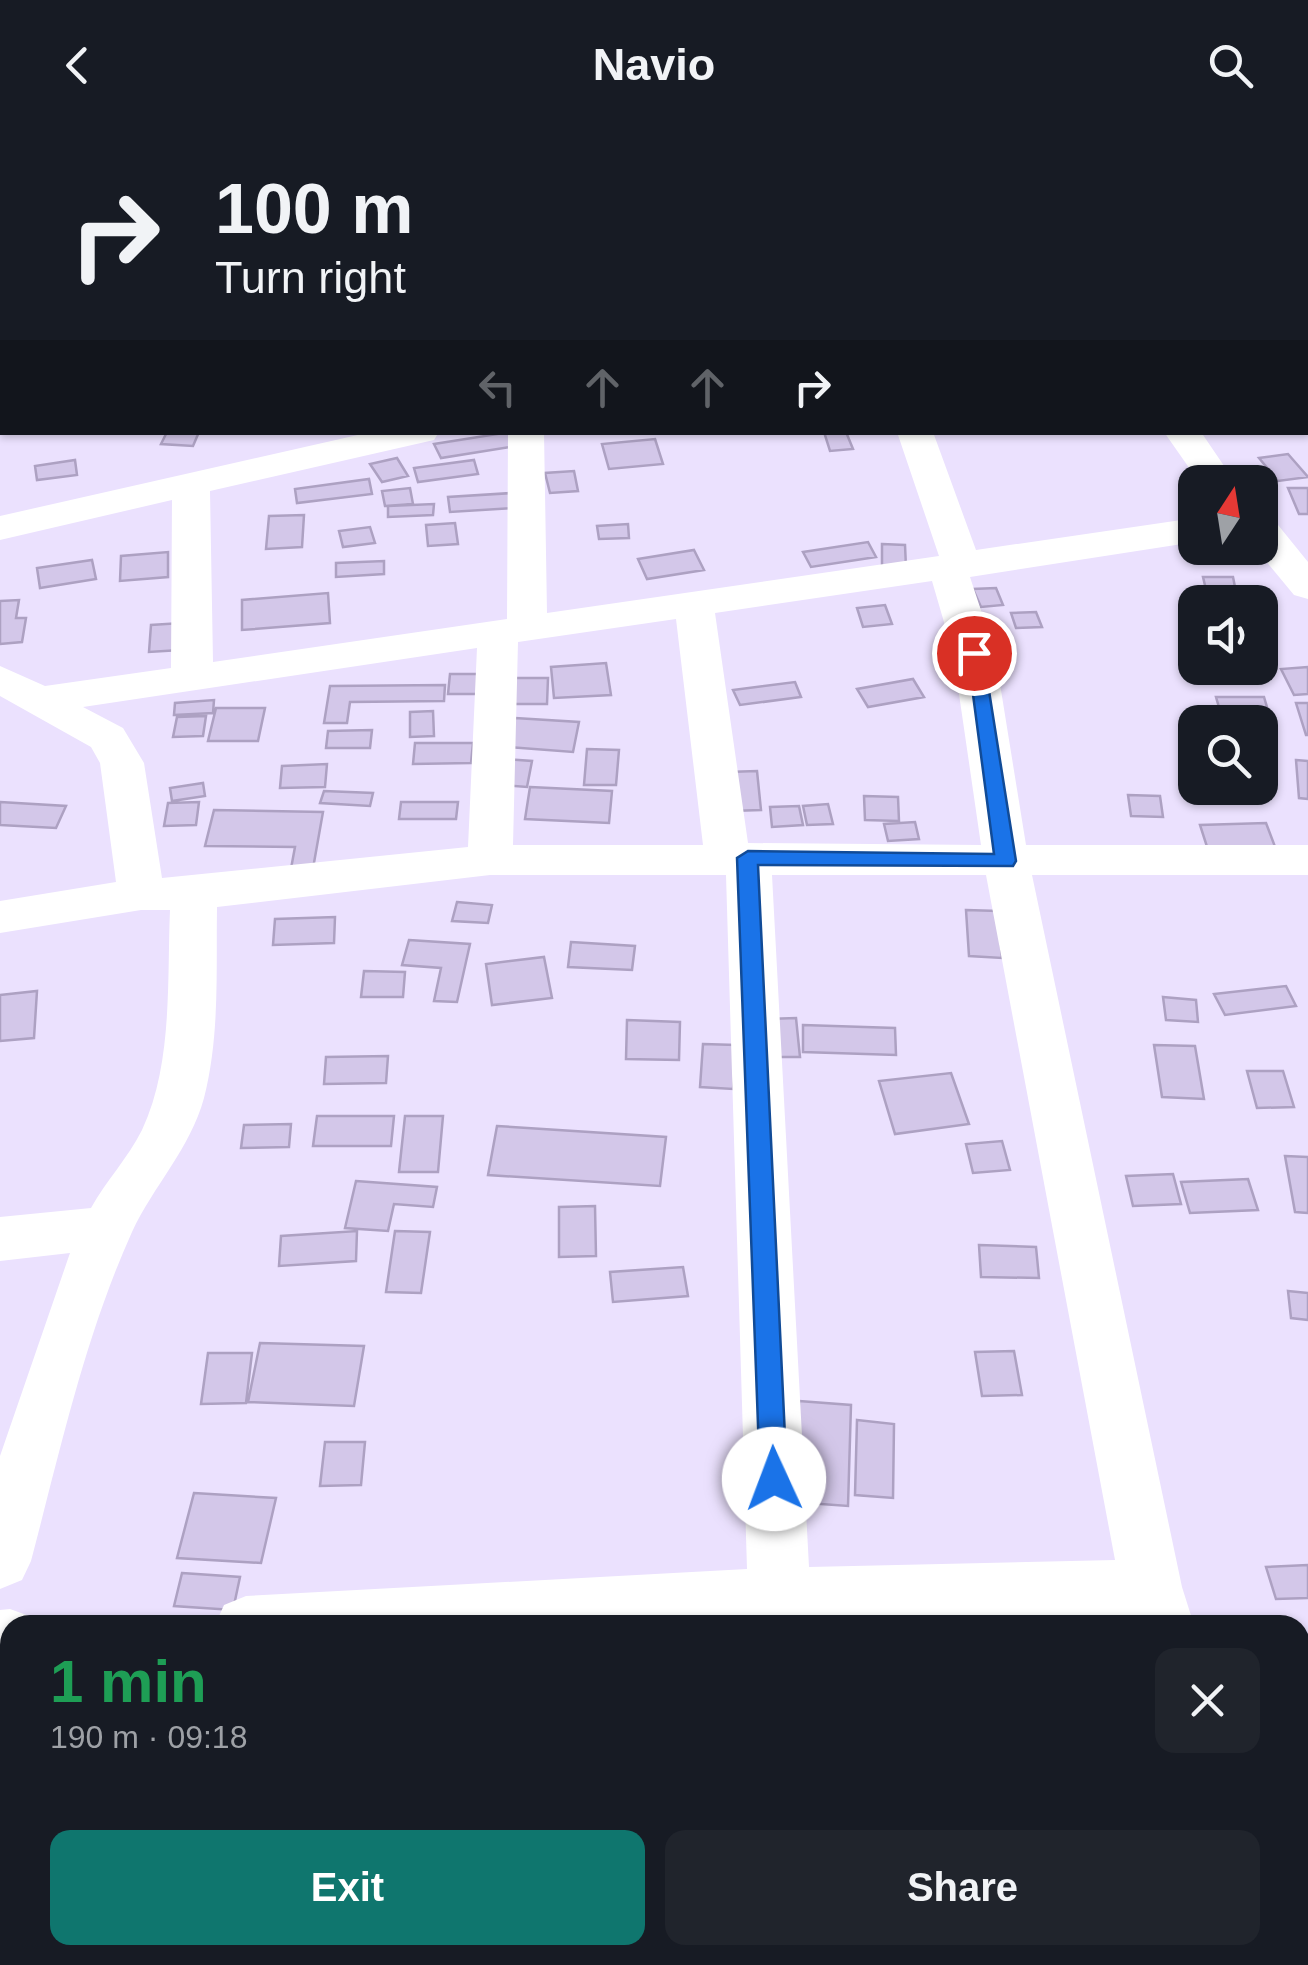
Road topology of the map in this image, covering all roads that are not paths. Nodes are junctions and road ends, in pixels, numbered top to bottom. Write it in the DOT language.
graph roads {
  1 [pos="408,435"];
  2 [pos="526,435"];
  3 [pos="916,435"];
  4 [pos="1184,435"];
  5 [pos="1205,465"];
  6 [pos="192,485"];
  7 [pos="0,528"];
  8 [pos="1178,533"];
  9 [pos="1283,543"];
  10 [pos="955,568"];
  11 [pos="1308,587"];
  12 [pos="694,605"];
  13 [pos="513,629"];
  14 [pos="192,678"];
  15 [pos="0,679"];
  16 [pos="41,700"];
  17 [pos="737,858"];
  18 [pos="490,860"];
  19 [pos="1308,860"];
  20 [pos="1006,861"];
  21 [pos="141,894"];
  22 [pos="194,894"];
  23 [pos="0,917"];
  24 [pos="108,1227"];
  25 [pos="0,1239"];
  26 [pos="0,1561"];
  27 [pos="779,1596"];
  28 [pos="1157,1606"];
  29 [pos="430,1615"];
  1 -- 6 [label="street"];
  2 -- 13 [label="street"];
  3 -- 10 [label="street"];
  4 -- 5 [label="street"];
  6 -- 7 [label="street"];
  6 -- 14 [label="street"];
  8 -- 10 [label="street"];
  9 -- 11 [label="street"];
  10 -- 12 [label="street"];
  10 -- 20 [label="street"];
  12 -- 13 [label="street"];
  12 -- 17 [label="street"];
  13 -- 14 [label="street"];
  13 -- 18 [label="street"];
  14 -- 16 [label="street"];
  15 -- 16 [label="street"];
  16 -- 21 [label="street"];
  17 -- 18 [label="street"];
  17 -- 20 [label="street"];
  17 -- 27 [label="street"];
  18 -- 22 [label="street"];
  19 -- 20 [label="street"];
  20 -- 28 [label="street"];
  21 -- 22 [label="street"];
  21 -- 23 [label="street"];
  22 -- 24 [label="street"];
  24 -- 25 [label="street"];
  24 -- 26 [label="street"];
  27 -- 28 [label="street"];
  27 -- 29 [label="street"];
}
